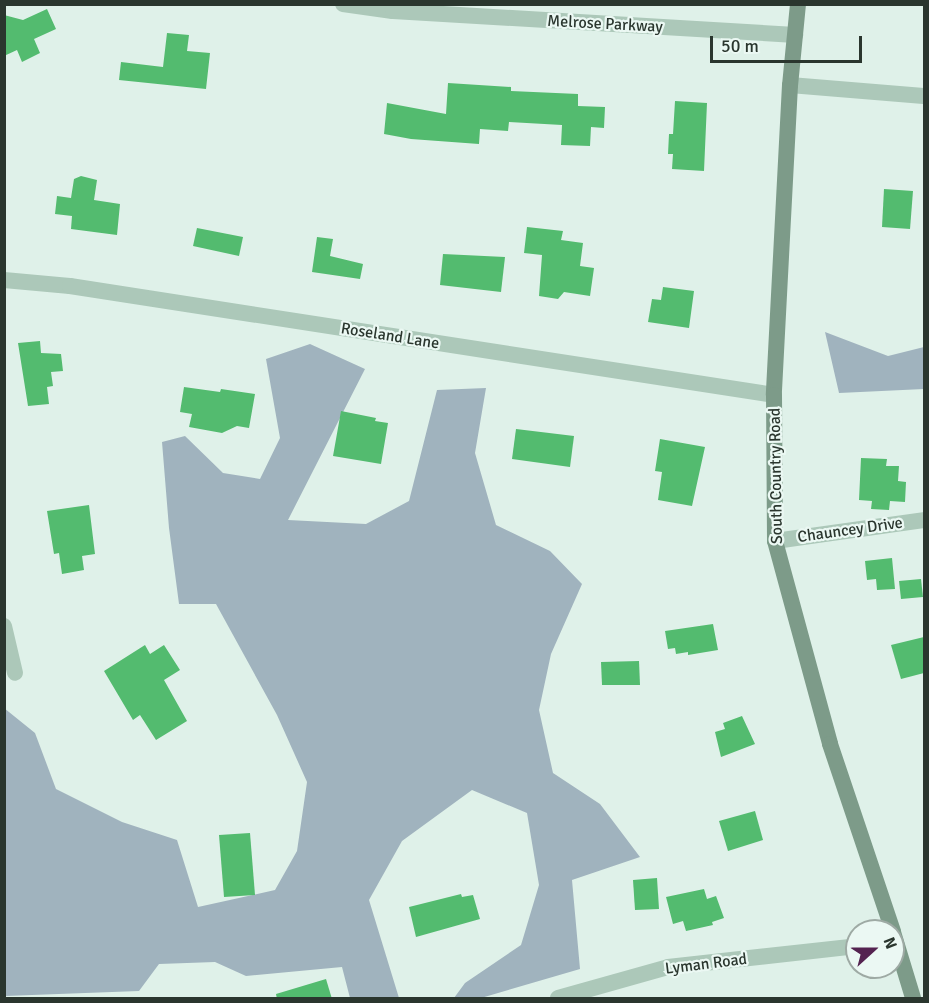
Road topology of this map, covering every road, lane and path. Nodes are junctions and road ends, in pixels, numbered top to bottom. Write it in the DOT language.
graph roads {
  1 [pos="344,4"];
  2 [pos="798,4"];
  3 [pos="795,35"];
  4 [pos="790,85"];
  5 [pos="924,96"];
  6 [pos="4,280"];
  7 [pos="774,395"];
  8 [pos="924,520"];
  9 [pos="775,541"];
  10 [pos="4,626"];
  11 [pos="15,673"];
  12 [pos="888,919"];
  13 [pos="845,947"];
  14 [pos="905,971"];
  15 [pos="558,999"];
  16 [pos="914,999"];
  1 -- 3 [label="street, Melrose Parkway"];
  2 -- 3 [label="main road, South Country Road"];
  3 -- 4 [label="main road, South Country Road"];
  4 -- 5 [label="street"];
  4 -- 7 [label="main road, South Country Road"];
  6 -- 7 [label="street, Roseland Lane"];
  7 -- 9 [label="main road, South Country Road"];
  8 -- 9 [label="street, Chauncey Drive"];
  9 -- 12 [label="main road, South Country Road"];
  10 -- 11 [label="street"];
  13 -- 15 [label="street, Lyman Road"];
  14 -- 16 [label="main road, South Country Road"];
}
